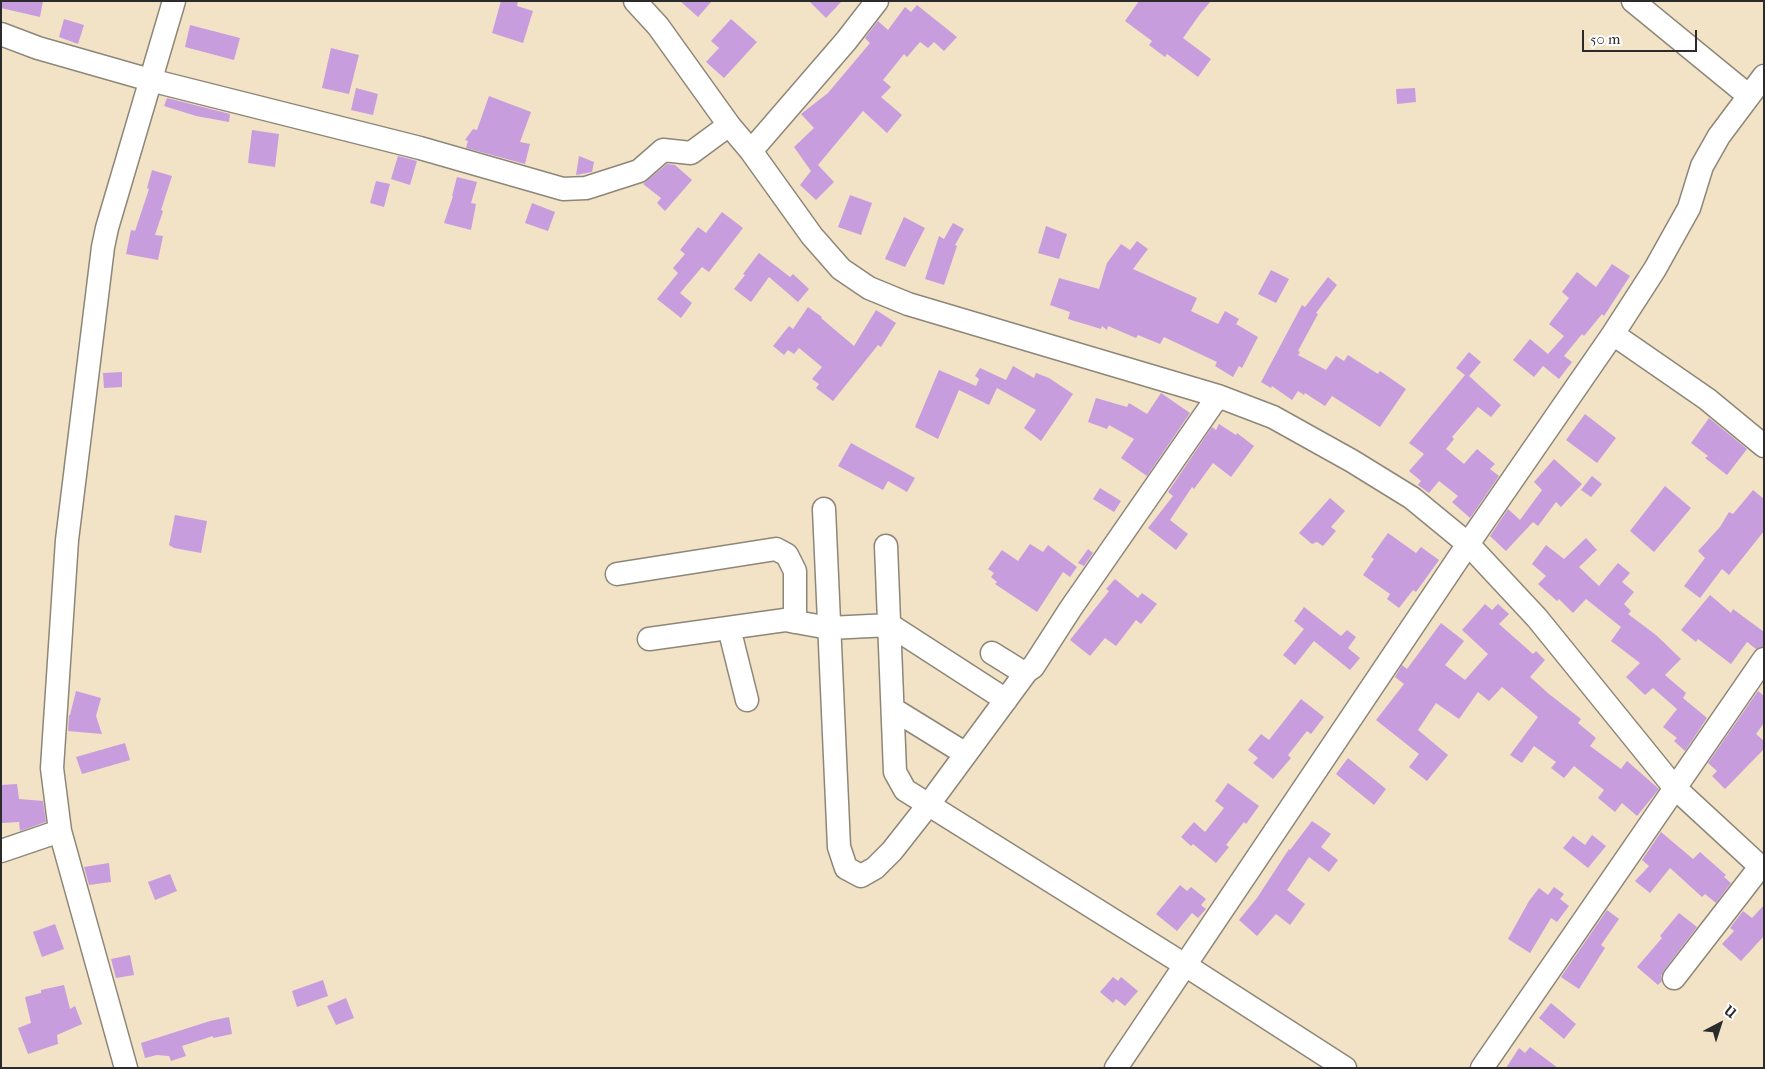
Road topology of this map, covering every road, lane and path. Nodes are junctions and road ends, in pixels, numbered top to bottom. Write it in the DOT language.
graph roads {
  1 [pos="174,1"];
  2 [pos="635,1"];
  3 [pos="877,1"];
  4 [pos="1633,1"];
  5 [pos="1,34"];
  6 [pos="1764,76"];
  7 [pos="150,80"];
  8 [pos="1749,96"];
  9 [pos="729,125"];
  10 [pos="751,151"];
  11 [pos="1613,334"];
  12 [pos="1218,396"];
  13 [pos="1764,446"];
  14 [pos="824,509"];
  15 [pos="1468,544"];
  16 [pos="886,546"];
  17 [pos="617,574"];
  18 [pos="795,622"];
  19 [pos="890,625"];
  20 [pos="729,628"];
  21 [pos="829,628"];
  22 [pos="649,639"];
  23 [pos="992,653"];
  24 [pos="1764,659"];
  25 [pos="1027,671"];
  26 [pos="747,700"];
  27 [pos="1006,700"];
  28 [pos="893,709"];
  29 [pos="966,754"];
  30 [pos="1674,787"];
  31 [pos="929,804"];
  32 [pos="60,831"];
  33 [pos="1,851"];
  34 [pos="1762,868"];
  35 [pos="1185,965"];
  36 [pos="1674,978"];
  37 [pos="126,1068"];
  38 [pos="1116,1068"];
  39 [pos="1346,1068"];
  40 [pos="1482,1068"];
  1 -- 7 [label="street"];
  2 -- 9 [label="street"];
  3 -- 10 [label="street"];
  4 -- 8 [label="street"];
  5 -- 7 [label="street"];
  6 -- 8 [label="street"];
  7 -- 9 [label="street"];
  7 -- 32 [label="street"];
  8 -- 11 [label="street"];
  9 -- 10 [label="street"];
  10 -- 12 [label="street"];
  11 -- 13 [label="street"];
  11 -- 15 [label="street"];
  12 -- 15 [label="street"];
  12 -- 25 [label="street"];
  14 -- 21 [label="street"];
  15 -- 30 [label="street"];
  15 -- 35 [label="street"];
  16 -- 19 [label="street"];
  17 -- 18 [label="street"];
  18 -- 20 [label="street"];
  18 -- 21 [label="street"];
  19 -- 21 [label="street"];
  19 -- 27 [label="street"];
  19 -- 28 [label="street"];
  20 -- 22 [label="street"];
  20 -- 26 [label="street"];
  21 -- 31 [label="street"];
  23 -- 25 [label="street"];
  24 -- 30 [label="street"];
  25 -- 27 [label="street"];
  27 -- 29 [label="street"];
  28 -- 29 [label="street"];
  28 -- 31 [label="street"];
  29 -- 31 [label="street"];
  30 -- 34 [label="street"];
  30 -- 40 [label="street"];
  31 -- 35 [label="street"];
  32 -- 33 [label="street"];
  32 -- 37 [label="street"];
  34 -- 36 [label="street"];
  35 -- 38 [label="street"];
  35 -- 39 [label="street"];
}
